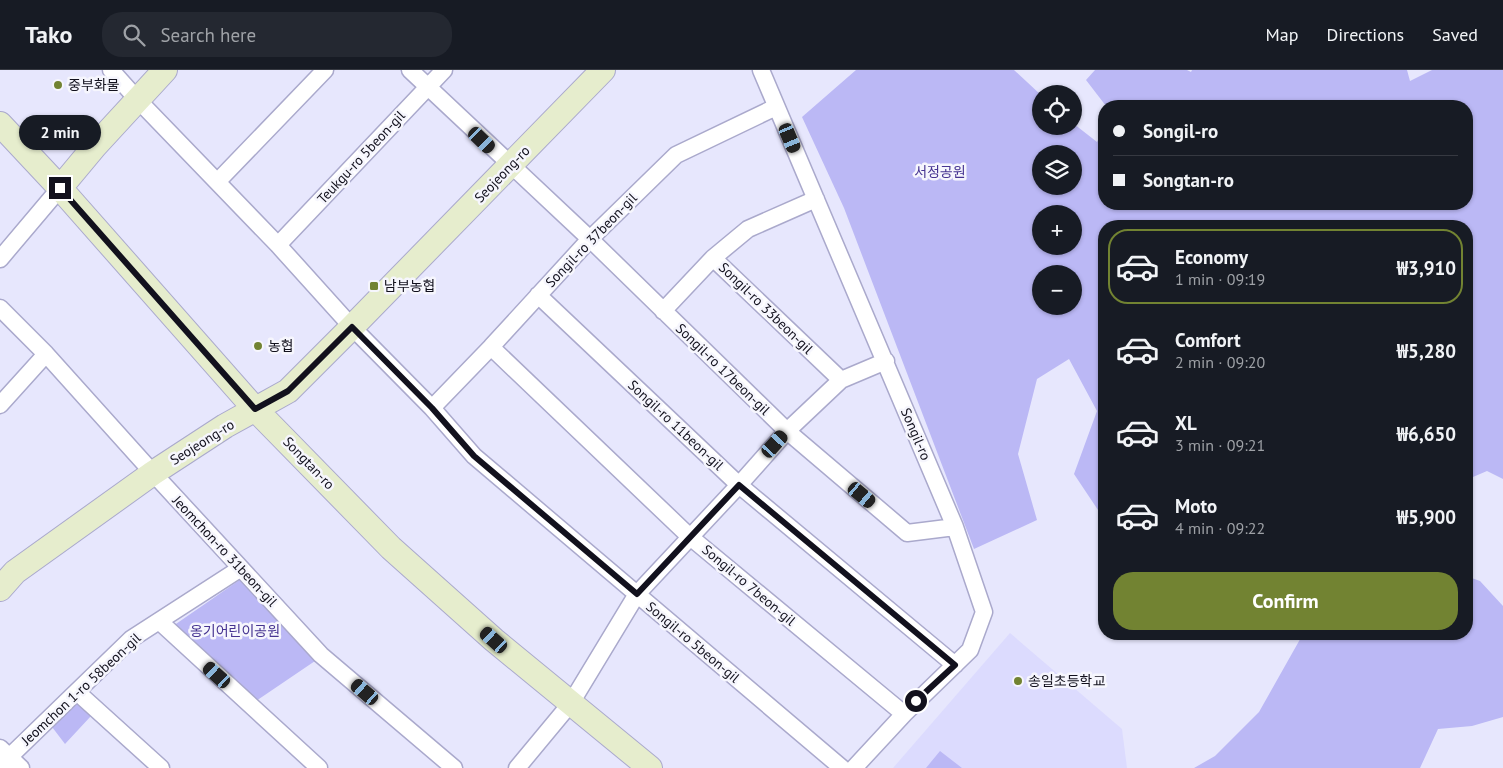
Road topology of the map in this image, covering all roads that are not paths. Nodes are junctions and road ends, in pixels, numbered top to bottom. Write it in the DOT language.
graph roads {
  1 [pos="111,70"];
  2 [pos="165,70"];
  3 [pos="324,70"];
  4 [pos="410,70"];
  5 [pos="444,70"];
  6 [pos="603,70"];
  7 [pos="761,70"];
  8 [pos="427,87"];
  9 [pos="137,99"];
  10 [pos="776,107"];
  11 [pos="0,124"];
  12 [pos="510,166"];
  13 [pos="218,181"];
  14 [pos="60,188"];
  15 [pos="816,199"];
  16 [pos="590,239"];
  17 [pos="278,245"];
  18 [pos="713,258"];
  19 [pos="0,259"];
  20 [pos="538,295"];
  21 [pos="0,308"];
  22 [pos="663,311"];
  23 [pos="352,327"];
  24 [pos="491,347"];
  25 [pos="46,354"];
  26 [pos="886,362"];
  27 [pos="841,380"];
  28 [pos="0,405"];
  29 [pos="432,408"];
  30 [pos="255,409"];
  31 [pos="787,431"];
  32 [pos="153,473"];
  33 [pos="739,485"];
  34 [pos="955,527"];
  35 [pos="690,536"];
  36 [pos="241,568"];
  37 [pos="0,589"];
  38 [pos="637,594"];
  39 [pos="159,621"];
  40 [pos="955,665"];
  41 [pos="77,692"];
  42 [pos="572,703"];
  43 [pos="904,714"];
  44 [pos="7,760"];
  45 [pos="161,768"];
  46 [pos="319,768"];
  47 [pos="454,768"];
  48 [pos="517,768"];
  49 [pos="650,768"];
  50 [pos="842,768"];
  51 [pos="854,768"];
  1 -- 9 [label="street"];
  2 -- 9 [label="street"];
  3 -- 13 [label="street"];
  4 -- 8 [label="street, Songil-ro 17beon-gil"];
  5 -- 8 [label="street, Teukgu-ro 5beon-gil"];
  6 -- 12 [label="street, Seojeong-ro"];
  7 -- 10 [label="street, Songil-ro"];
  8 -- 12 [label="street, Songil-ro 17beon-gil"];
  8 -- 17 [label="street, Teukgu-ro 5beon-gil"];
  9 -- 13 [label="street"];
  9 -- 14 [label="street"];
  10 -- 15 [label="street, Songil-ro"];
  10 -- 16 [label="street, Songil-ro 37beon-gil"];
  11 -- 14 [label="street, Songtan-ro"];
  12 -- 16 [label="street, Songil-ro 17beon-gil"];
  12 -- 23 [label="street, Seojeong-ro"];
  13 -- 17 [label="street"];
  14 -- 19 [label="street"];
  14 -- 30 [label="street, Songtan-ro"];
  15 -- 18 [label="street, Songil-ro 33beon-gil"];
  15 -- 26 [label="street, Songil-ro"];
  16 -- 20 [label="street, Songil-ro 37beon-gil"];
  16 -- 22 [label="street, Songil-ro 17beon-gil"];
  17 -- 23 [label="street"];
  18 -- 22 [label="street"];
  18 -- 27 [label="street, Songil-ro 33beon-gil"];
  20 -- 24 [label="street, Songil-ro 37beon-gil"];
  20 -- 33 [label="street, Songil-ro 11beon-gil"];
  21 -- 25 [label="street, Jeomchon-ro 31beon-gil"];
  22 -- 31 [label="street, Songil-ro 17beon-gil"];
  23 -- 29 [label="street, Songil-ro 5beon-gil"];
  23 -- 30 [label="street, Seojeong-ro"];
  24 -- 29 [label="street, Songil-ro 37beon-gil"];
  24 -- 35 [label="street, Songil-ro 7beon-gil"];
  25 -- 28 [label="street"];
  25 -- 32 [label="street, Jeomchon-ro 31beon-gil"];
  26 -- 27 [label="street"];
  26 -- 34 [label="street, Songil-ro"];
  27 -- 31 [label="street"];
  29 -- 38 [label="street, Songil-ro 5beon-gil"];
  30 -- 32 [label="street, Seojeong-ro"];
  30 -- 42 [label="street, Songtan-ro"];
  31 -- 33 [label="street"];
  31 -- 34 [label="street, Songil-ro 17beon-gil"];
  32 -- 36 [label="street, Jeomchon-ro 31beon-gil"];
  32 -- 37 [label="street, Seojeong-ro"];
  33 -- 35 [label="street"];
  33 -- 40 [label="street, Songil-ro 11beon-gil"];
  34 -- 40 [label="street, Songil-ro"];
  35 -- 38 [label="street"];
  35 -- 43 [label="street, Songil-ro 7beon-gil"];
  36 -- 39 [label="street, Jeomchon 1-ro 58beon-gil"];
  36 -- 47 [label="street, Jeomchon-ro 31beon-gil"];
  38 -- 42 [label="street"];
  38 -- 50 [label="street, Songil-ro 5beon-gil"];
  39 -- 41 [label="street, Jeomchon 1-ro 58beon-gil"];
  39 -- 46 [label="street"];
  40 -- 43 [label="street, Songil-ro"];
  41 -- 44 [label="street, Jeomchon 1-ro 58beon-gil"];
  41 -- 45 [label="street"];
  42 -- 48 [label="street"];
  42 -- 49 [label="street, Songtan-ro"];
  43 -- 51 [label="street, Songil-ro"];
}
